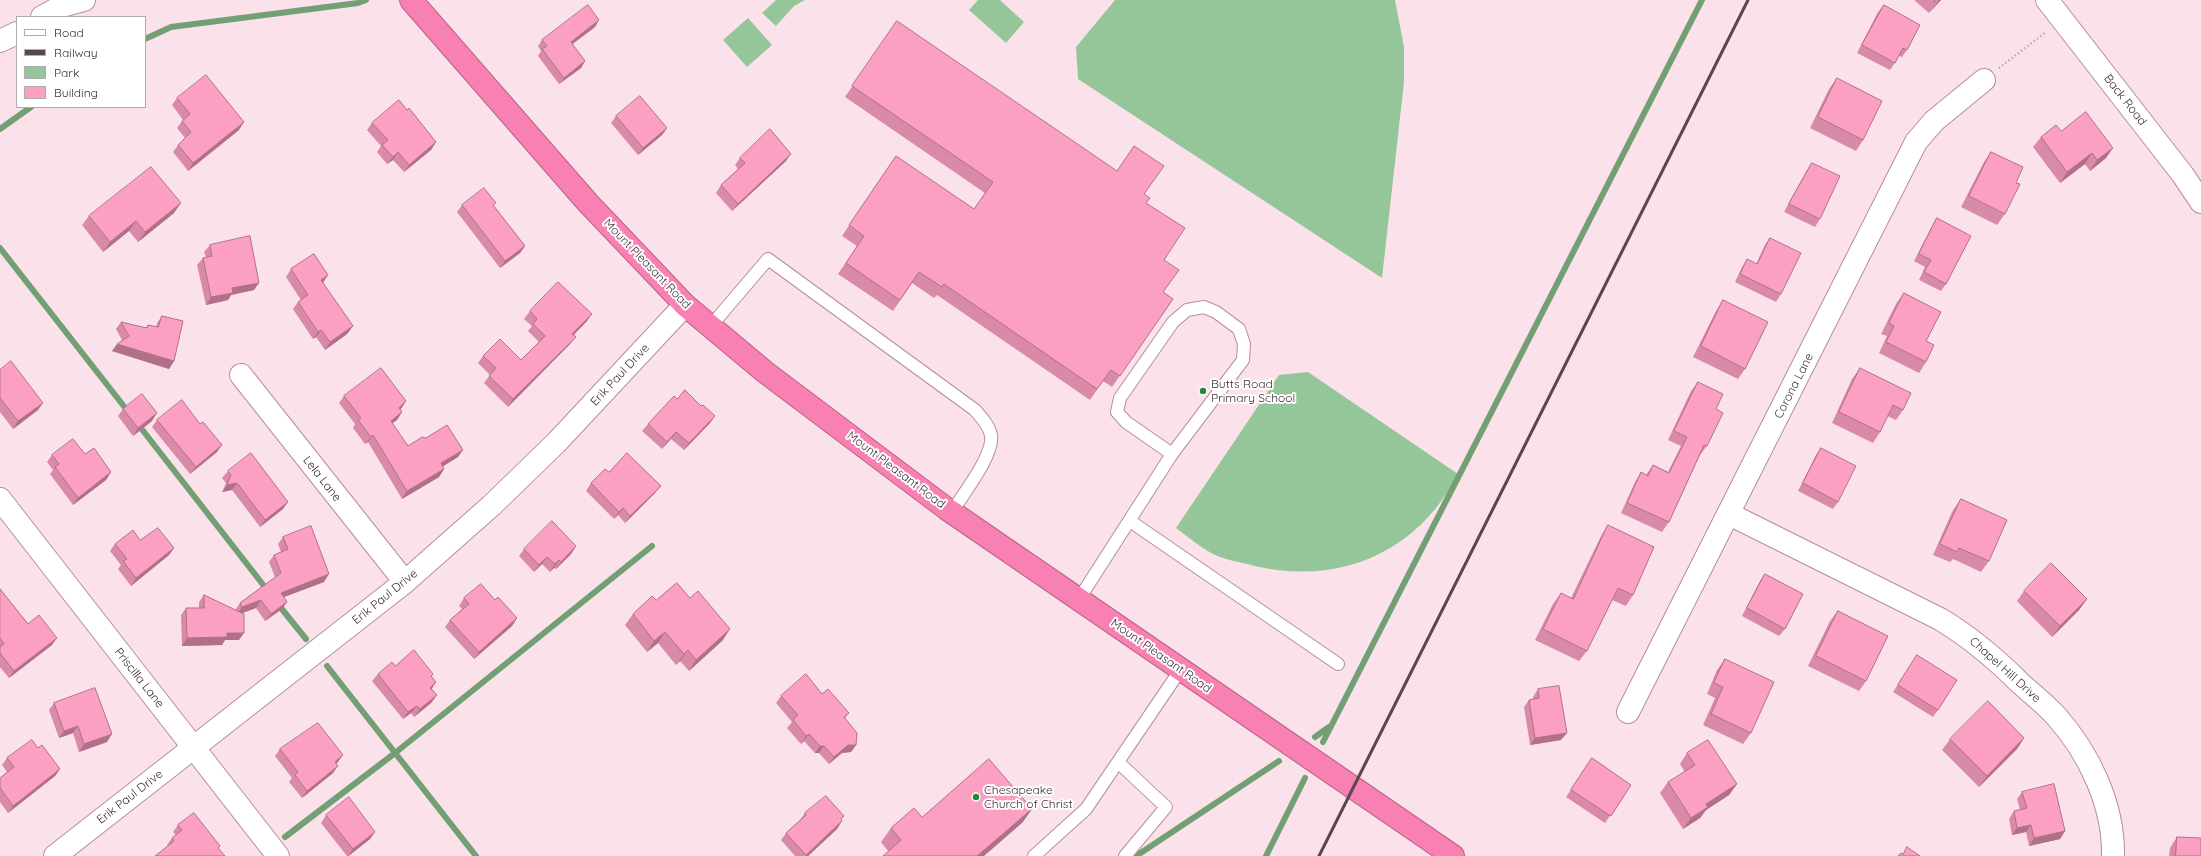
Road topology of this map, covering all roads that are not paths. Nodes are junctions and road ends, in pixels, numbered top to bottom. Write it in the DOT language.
graph roads {
  1 [pos="84,0"];
  2 [pos="410,0"];
  3 [pos="2048,0"];
  4 [pos="44,16"];
  5 [pos="16,33"];
  6 [pos="0,42"];
  7 [pos="1984,80"];
  8 [pos="2201,202"];
  9 [pos="686,305"];
  10 [pos="710,327"];
  11 [pos="241,375"];
  12 [pos="1172,454"];
  13 [pos="0,499"];
  14 [pos="952,512"];
  15 [pos="1729,514"];
  16 [pos="1130,521"];
  17 [pos="405,582"];
  18 [pos="1080,599"];
  19 [pos="1338,664"];
  20 [pos="1181,669"];
  21 [pos="1628,712"];
  22 [pos="193,748"];
  23 [pos="1118,762"];
  24 [pos="55,856"];
  25 [pos="278,856"];
  26 [pos="1034,856"];
  27 [pos="1125,856"];
  28 [pos="1453,856"];
  29 [pos="2113,856"];
  1 -- 4 [label="street"];
  2 -- 9 [label="highway, Mount Pleasant Road"];
  3 -- 8 [label="street, Back Road"];
  5 -- 6 [label="street"];
  7 -- 15 [label="street, Corona Lane"];
  9 -- 10 [label="highway, Mount Pleasant Road"];
  9 -- 17 [label="street, Erik Paul Drive"];
  10 -- 14 [label="highway, Mount Pleasant Road"];
  10 -- 14 [label="lane"];
  11 -- 17 [label="street, Lela Lane"];
  12 -- 12 [label="lane"];
  12 -- 16 [label="lane"];
  13 -- 22 [label="street, Priscilla Lane"];
  14 -- 18 [label="highway, Mount Pleasant Road"];
  15 -- 21 [label="street, Corona Lane"];
  15 -- 29 [label="street, Chapel Hill Drive"];
  16 -- 18 [label="lane"];
  16 -- 19 [label="lane"];
  17 -- 22 [label="street, Erik Paul Drive"];
  18 -- 20 [label="highway, Mount Pleasant Road"];
  20 -- 23 [label="lane"];
  20 -- 28 [label="highway, Mount Pleasant Road"];
  22 -- 24 [label="street, Erik Paul Drive"];
  22 -- 25 [label="street, Priscilla Lane"];
  23 -- 26 [label="lane"];
  23 -- 27 [label="lane"];
}
